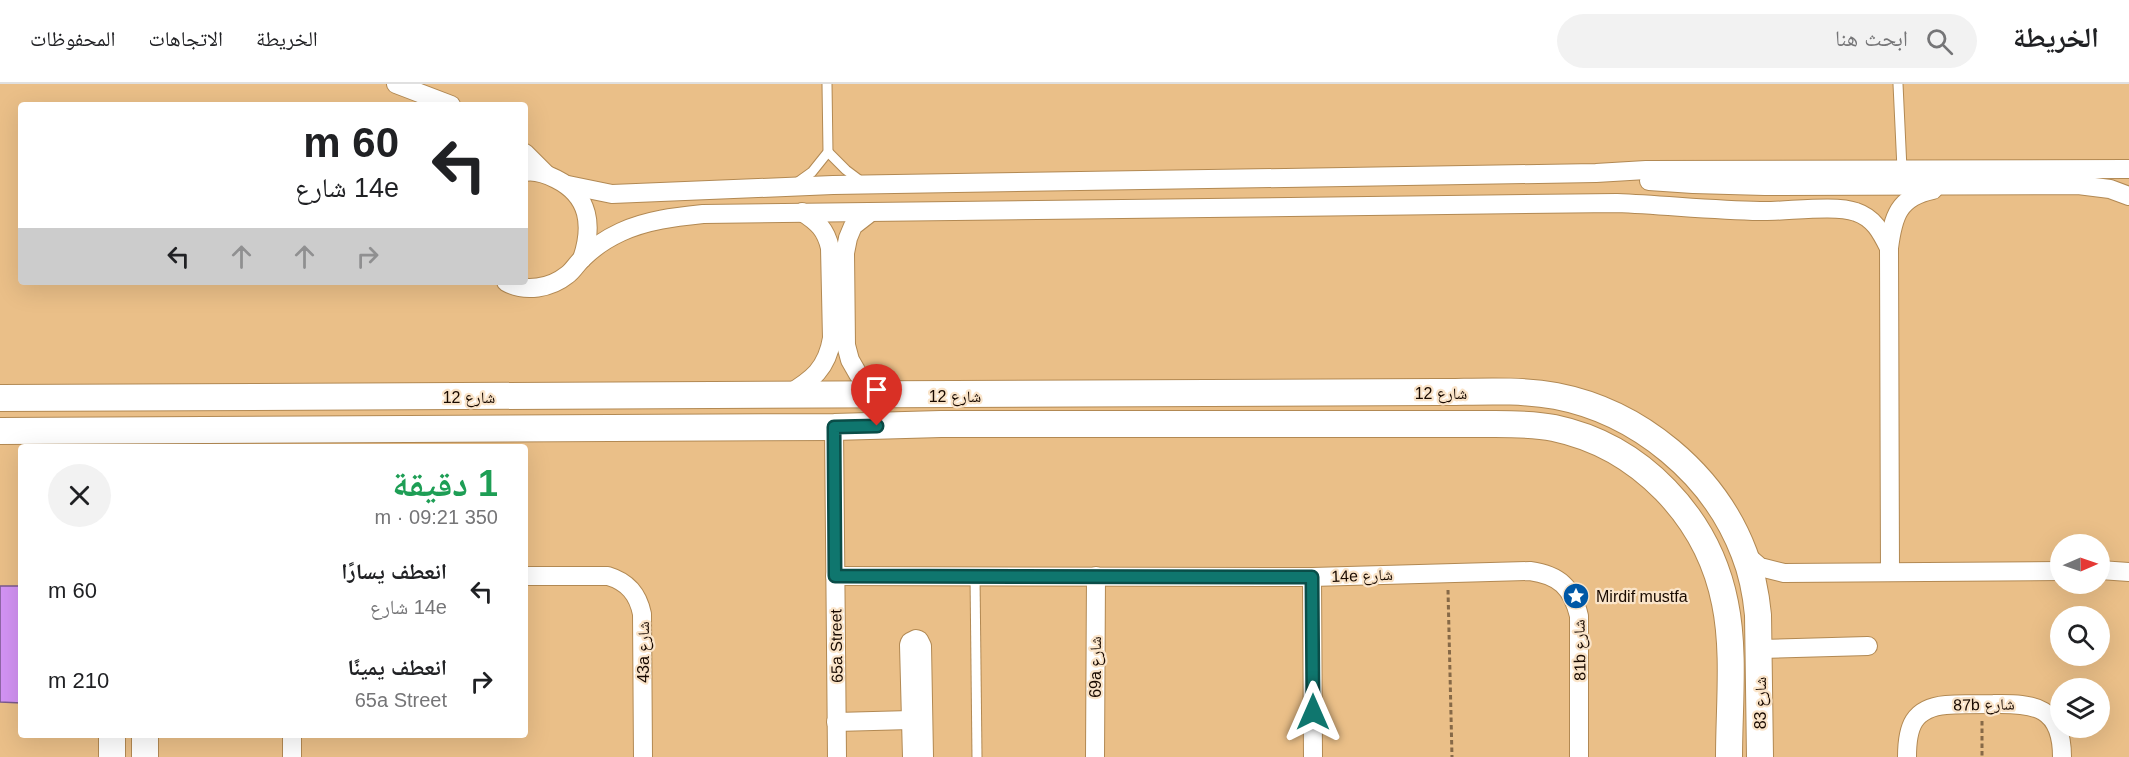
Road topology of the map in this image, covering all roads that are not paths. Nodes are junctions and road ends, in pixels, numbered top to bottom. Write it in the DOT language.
graph roads {
  1 [pos="394,84"];
  2 [pos="826,84"];
  3 [pos="1898,84"];
  4 [pos="425,102"];
  5 [pos="443,102"];
  6 [pos="828,152"];
  7 [pos="528,156"];
  8 [pos="1902,169"];
  9 [pos="2129,169"];
  10 [pos="528,172"];
  11 [pos="1596,173"];
  12 [pos="546,174"];
  13 [pos="866,184"];
  14 [pos="568,185"];
  15 [pos="790,186"];
  16 [pos="1952,186"];
  17 [pos="2129,196"];
  18 [pos="802,212"];
  19 [pos="870,212"];
  20 [pos="1889,248"];
  21 [pos="582,259"];
  22 [pos="511,285"];
  23 [pos="1237,394"];
  24 [pos="1062,395"];
  25 [pos="785,396"];
  26 [pos="903,396"];
  27 [pos="0,398"];
  28 [pos="941,424"];
  29 [pos="1146,425"];
  30 [pos="834,427"];
  31 [pos="0,431"];
  32 [pos="73,431"];
  33 [pos="370,438"];
  34 [pos="166,439"];
  35 [pos="91,444"];
  36 [pos="1745,554"];
  37 [pos="1530,571"];
  38 [pos="2050,571"];
  39 [pos="2110,571"];
  40 [pos="1890,572"];
  41 [pos="2129,572"];
  42 [pos="1784,573"];
  43 [pos="528,576"];
  44 [pos="835,576"];
  45 [pos="975,576"];
  46 [pos="1096,576"];
  47 [pos="1312,577"];
  48 [pos="1758,615"];
  49 [pos="1868,646"];
  50 [pos="1760,649"];
  51 [pos="1730,651"];
  52 [pos="911,720"];
  53 [pos="836,722"];
  54 [pos="111,738"];
  55 [pos="145,738"];
  56 [pos="292,738"];
  57 [pos="112,757"];
  58 [pos="145,757"];
  59 [pos="292,757"];
  60 [pos="643,757"];
  61 [pos="837,757"];
  62 [pos="912,757"];
  63 [pos="924,757"];
  64 [pos="977,757"];
  65 [pos="1095,757"];
  66 [pos="1313,757"];
  67 [pos="1579,757"];
  68 [pos="1729,757"];
  69 [pos="1760,757"];
  70 [pos="1907,757"];
  71 [pos="2062,757"];
  1 -- 4 [label="street"];
  1 -- 5 [label="street"];
  2 -- 6 [label="lane"];
  3 -- 8 [label="lane"];
  6 -- 13 [label="lane"];
  6 -- 15 [label="lane"];
  7 -- 12 [label="street"];
  8 -- 9 [label="street"];
  8 -- 11 [label="street"];
  10 -- 12 [label="street"];
  11 -- 13 [label="street"];
  11 -- 16 [label="street"];
  12 -- 14 [label="street"];
  13 -- 15 [label="street"];
  14 -- 15 [label="street"];
  14 -- 21 [label="street"];
  16 -- 17 [label="street"];
  16 -- 20 [label="street"];
  18 -- 19 [label="street"];
  18 -- 21 [label="street"];
  18 -- 25 [label="street"];
  19 -- 20 [label="street"];
  19 -- 26 [label="street"];
  20 -- 40 [label="street"];
  21 -- 22 [label="street"];
  23 -- 24 [label="street, شارع 12"];
  23 -- 29 [label="street"];
  23 -- 36 [label="street, شارع 12"];
  24 -- 26 [label="street, شارع 12"];
  24 -- 28 [label="street"];
  25 -- 26 [label="street, شارع 12"];
  25 -- 27 [label="street, شارع 12"];
  28 -- 29 [label="street, شارع 12"];
  28 -- 30 [label="street, شارع 12"];
  29 -- 51 [label="street, شارع 12"];
  30 -- 33 [label="street, شارع 12"];
  30 -- 44 [label="street, 65a Street"];
  31 -- 32 [label="street, شارع 12"];
  32 -- 34 [label="street, شارع 12"];
  32 -- 35 [label="street"];
  33 -- 34 [label="street, شارع 12"];
  36 -- 42 [label="street"];
  36 -- 48 [label="street, شارع 12"];
  37 -- 47 [label="street, 14e شارع"];
  37 -- 67 [label="street, 81b شارع"];
  38 -- 40 [label="street"];
  39 -- 41 [label="street"];
  40 -- 42 [label="street"];
  42 -- 48 [label="street"];
  43 -- 60 [label="street, 43a شارع"];
  44 -- 45 [label="street, 14e شارع"];
  44 -- 53 [label="street, 65a Street"];
  45 -- 46 [label="street, 14e شارع"];
  45 -- 64 [label="lane"];
  46 -- 47 [label="street, 14e شارع"];
  46 -- 65 [label="street, 69a شارع"];
  47 -- 66 [label="street"];
  48 -- 50 [label="street, شارع 12"];
  49 -- 50 [label="street"];
  50 -- 69 [label="street, شارع 83"];
  51 -- 68 [label="street, شارع 83"];
  52 -- 53 [label="street"];
  52 -- 62 [label="street"];
  52 -- 63 [label="street"];
  53 -- 61 [label="street, 65a Street"];
  54 -- 57 [label="street"];
  55 -- 58 [label="street"];
  56 -- 59 [label="street"];
  70 -- 71 [label="street, 87b شارع"];
}
